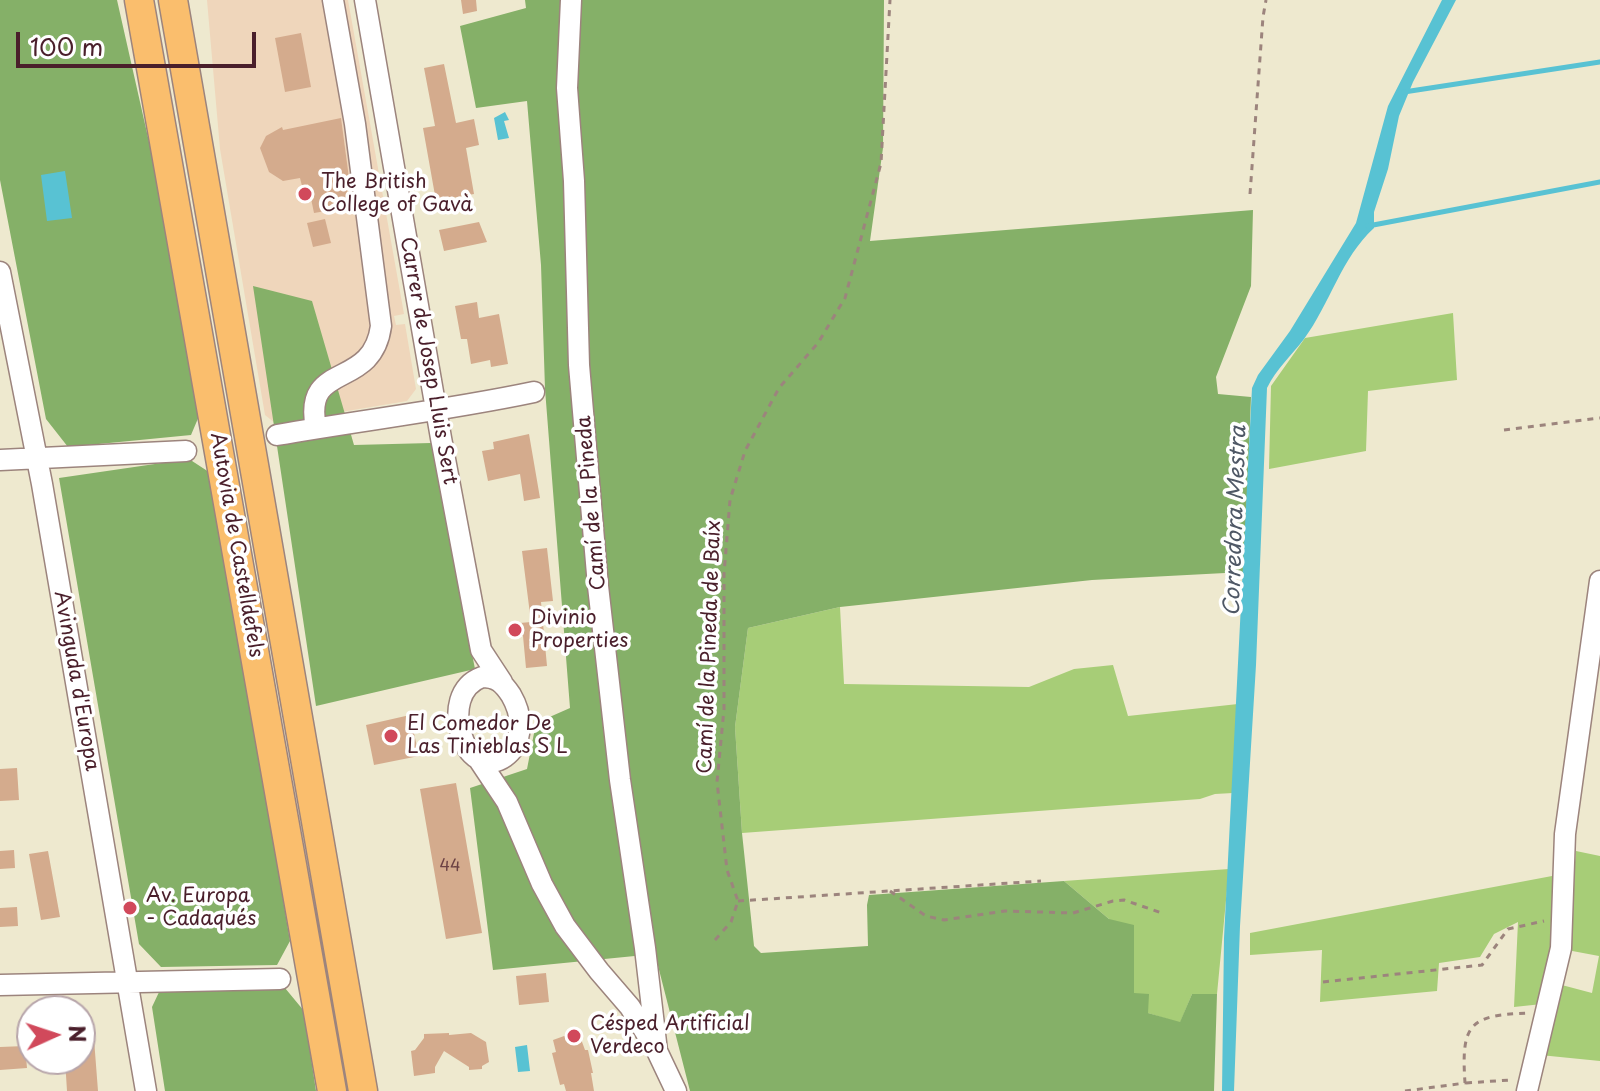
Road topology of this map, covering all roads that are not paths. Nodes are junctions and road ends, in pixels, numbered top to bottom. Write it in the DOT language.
graph roads {
  1 [pos="139,0"];
  2 [pos="173,0"];
  3 [pos="188,0"];
  4 [pos="333,0"];
  5 [pos="365,0"];
  6 [pos="571,0"];
  7 [pos="207,195"];
  8 [pos="0,272"];
  9 [pos="534,392"];
  10 [pos="437,410"];
  11 [pos="316,428"];
  12 [pos="277,435"];
  13 [pos="186,451"];
  14 [pos="37,459"];
  15 [pos="0,460"];
  16 [pos="1600,581"];
  17 [pos="477,626"];
  18 [pos="502,682"];
  19 [pos="469,685"];
  20 [pos="511,754"];
  21 [pos="479,760"];
  22 [pos="507,802"];
  23 [pos="280,979"];
  24 [pos="128,981"];
  25 [pos="0,985"];
  26 [pos="657,1051"];
  27 [pos="1529,1085"];
  28 [pos="146,1091"];
  29 [pos="332,1091"];
  30 [pos="363,1091"];
  31 [pos="676,1091"];
  1 -- 29 [label="highway, Autovia de Castelldefels"];
  2 -- 7 [label="highway, Autovia de Castelldefels"];
  3 -- 7 [label="highway"];
  4 -- 11 [label="street"];
  5 -- 10 [label="street, Carrer de Josep Lluis Sert"];
  6 -- 26 [label="street, Camí de la Pineda"];
  7 -- 30 [label="highway, Autovia de Castelldefels"];
  8 -- 14 [label="street, Avinguda d'Europa"];
  9 -- 10 [label="street"];
  10 -- 11 [label="street"];
  10 -- 17 [label="street, Carrer de Josep Lluis Sert"];
  11 -- 12 [label="street"];
  13 -- 14 [label="street"];
  14 -- 15 [label="street"];
  14 -- 24 [label="street, Avinguda d'Europa"];
  16 -- 27 [label="street"];
  17 -- 18 [label="street, Carrer de Josep Lluis Sert"];
  17 -- 19 [label="street, Carrer de Josep Lluis Sert"];
  18 -- 19 [label="street"];
  18 -- 20 [label="street, Carrer de Josep Lluis Sert"];
  19 -- 21 [label="street, Carrer de Josep Lluis Sert"];
  20 -- 21 [label="street"];
  20 -- 22 [label="street, Carrer de Josep Lluis Sert"];
  21 -- 22 [label="street, Carrer de Josep Lluis Sert"];
  22 -- 26 [label="street, Carrer de Josep Lluis Sert"];
  23 -- 24 [label="street"];
  24 -- 25 [label="street"];
  24 -- 28 [label="street, Avinguda d'Europa"];
  26 -- 31 [label="street, Carrer de Josep Lluis Sert"];
}
